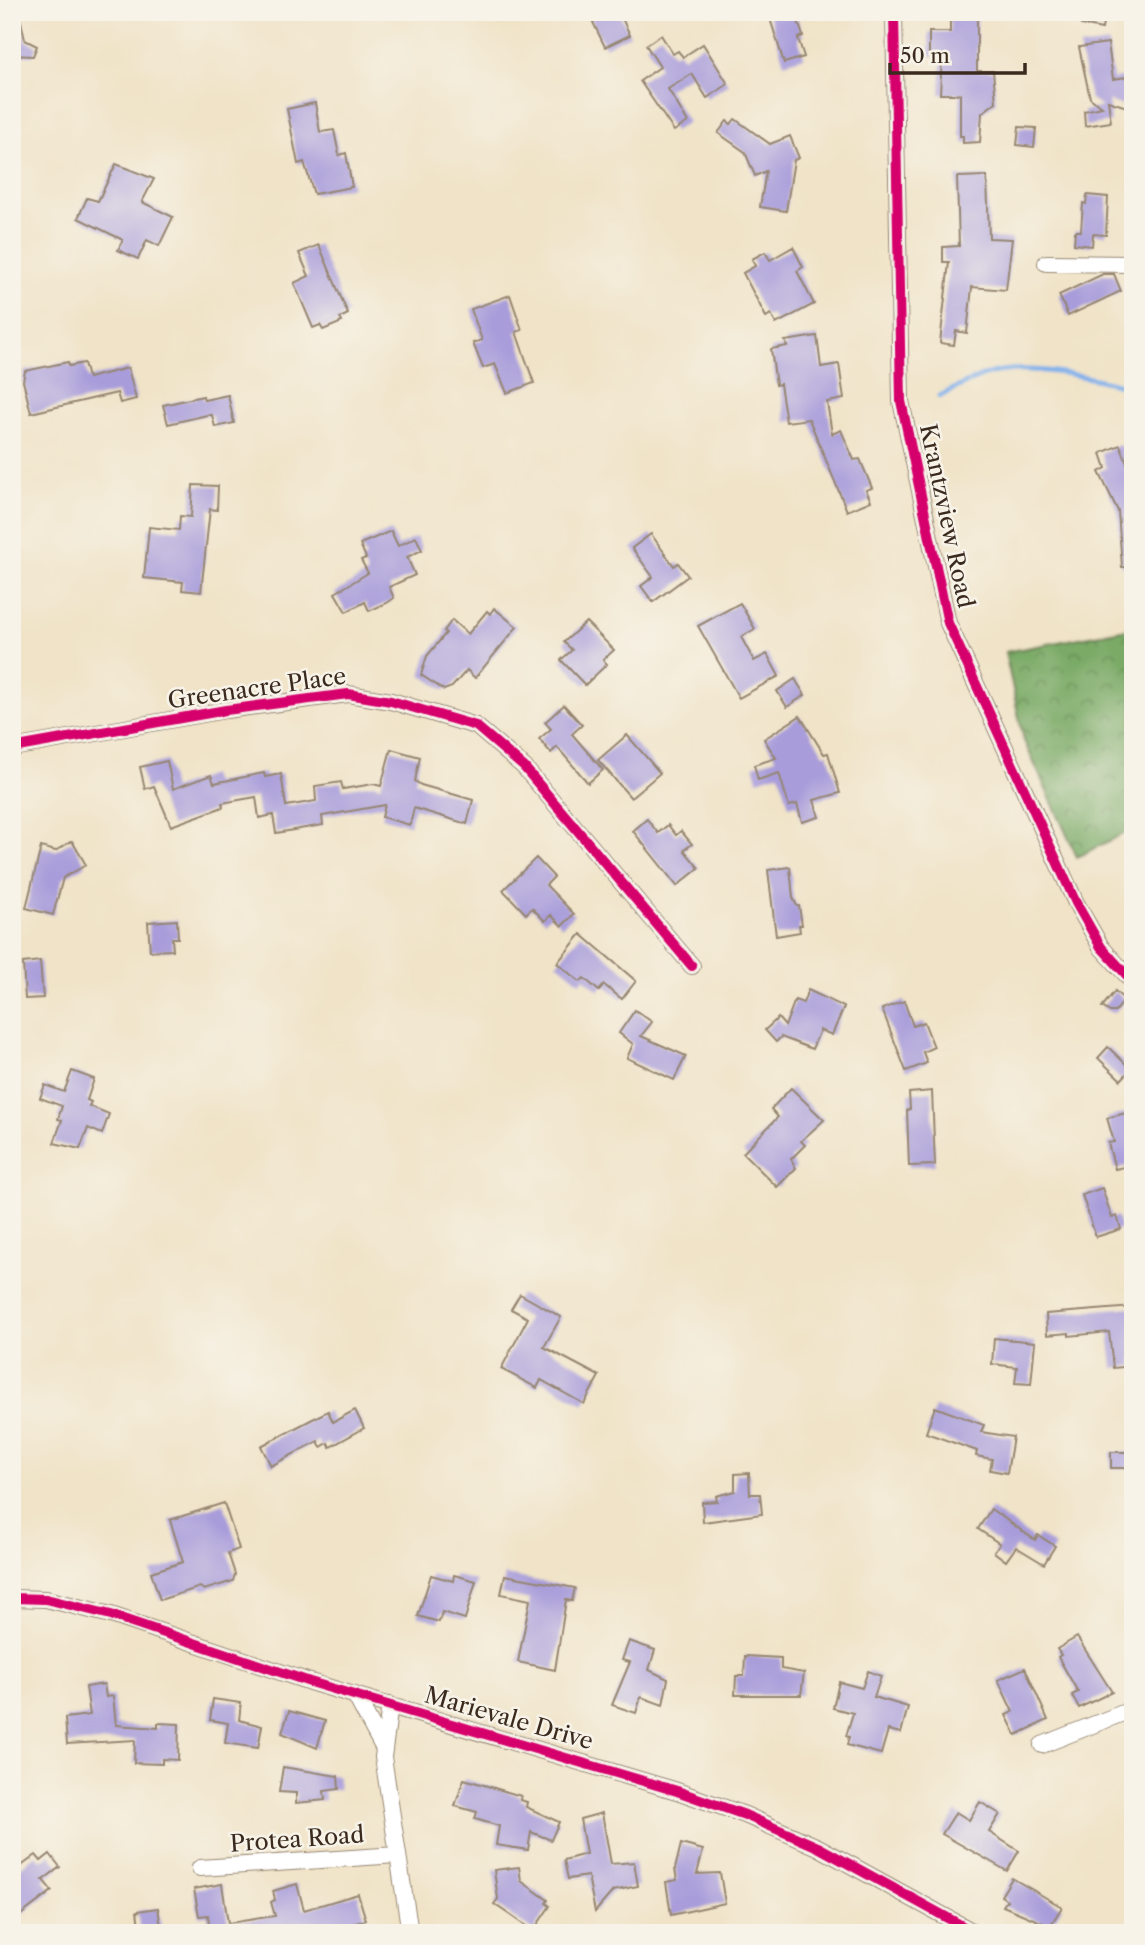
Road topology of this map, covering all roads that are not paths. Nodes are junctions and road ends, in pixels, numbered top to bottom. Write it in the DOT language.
graph roads {
  1 [pos="894,12"];
  2 [pos="1046,263"];
  3 [pos="1133,264"];
  4 [pos="12,748"];
  5 [pos="692,966"];
  6 [pos="1133,982"];
  7 [pos="12,1598"];
  8 [pos="355,1695"];
  9 [pos="390,1705"];
  10 [pos="1133,1709"];
  11 [pos="1042,1745"];
  12 [pos="384,1749"];
  13 [pos="397,1855"];
  14 [pos="200,1868"];
  15 [pos="410,1933"];
  16 [pos="975,1933"];
  1 -- 6 [label="street, Krantzview Road"];
  2 -- 3 [label="street"];
  4 -- 5 [label="street, Greenacre Place"];
  7 -- 8 [label="street, Marievale Drive"];
  8 -- 9 [label="street, Marievale Drive"];
  8 -- 12 [label="street"];
  9 -- 12 [label="street"];
  9 -- 16 [label="street, Marievale Drive"];
  10 -- 11 [label="street"];
  12 -- 13 [label="street"];
  13 -- 14 [label="street, Protea Road"];
  13 -- 15 [label="street"];
}
